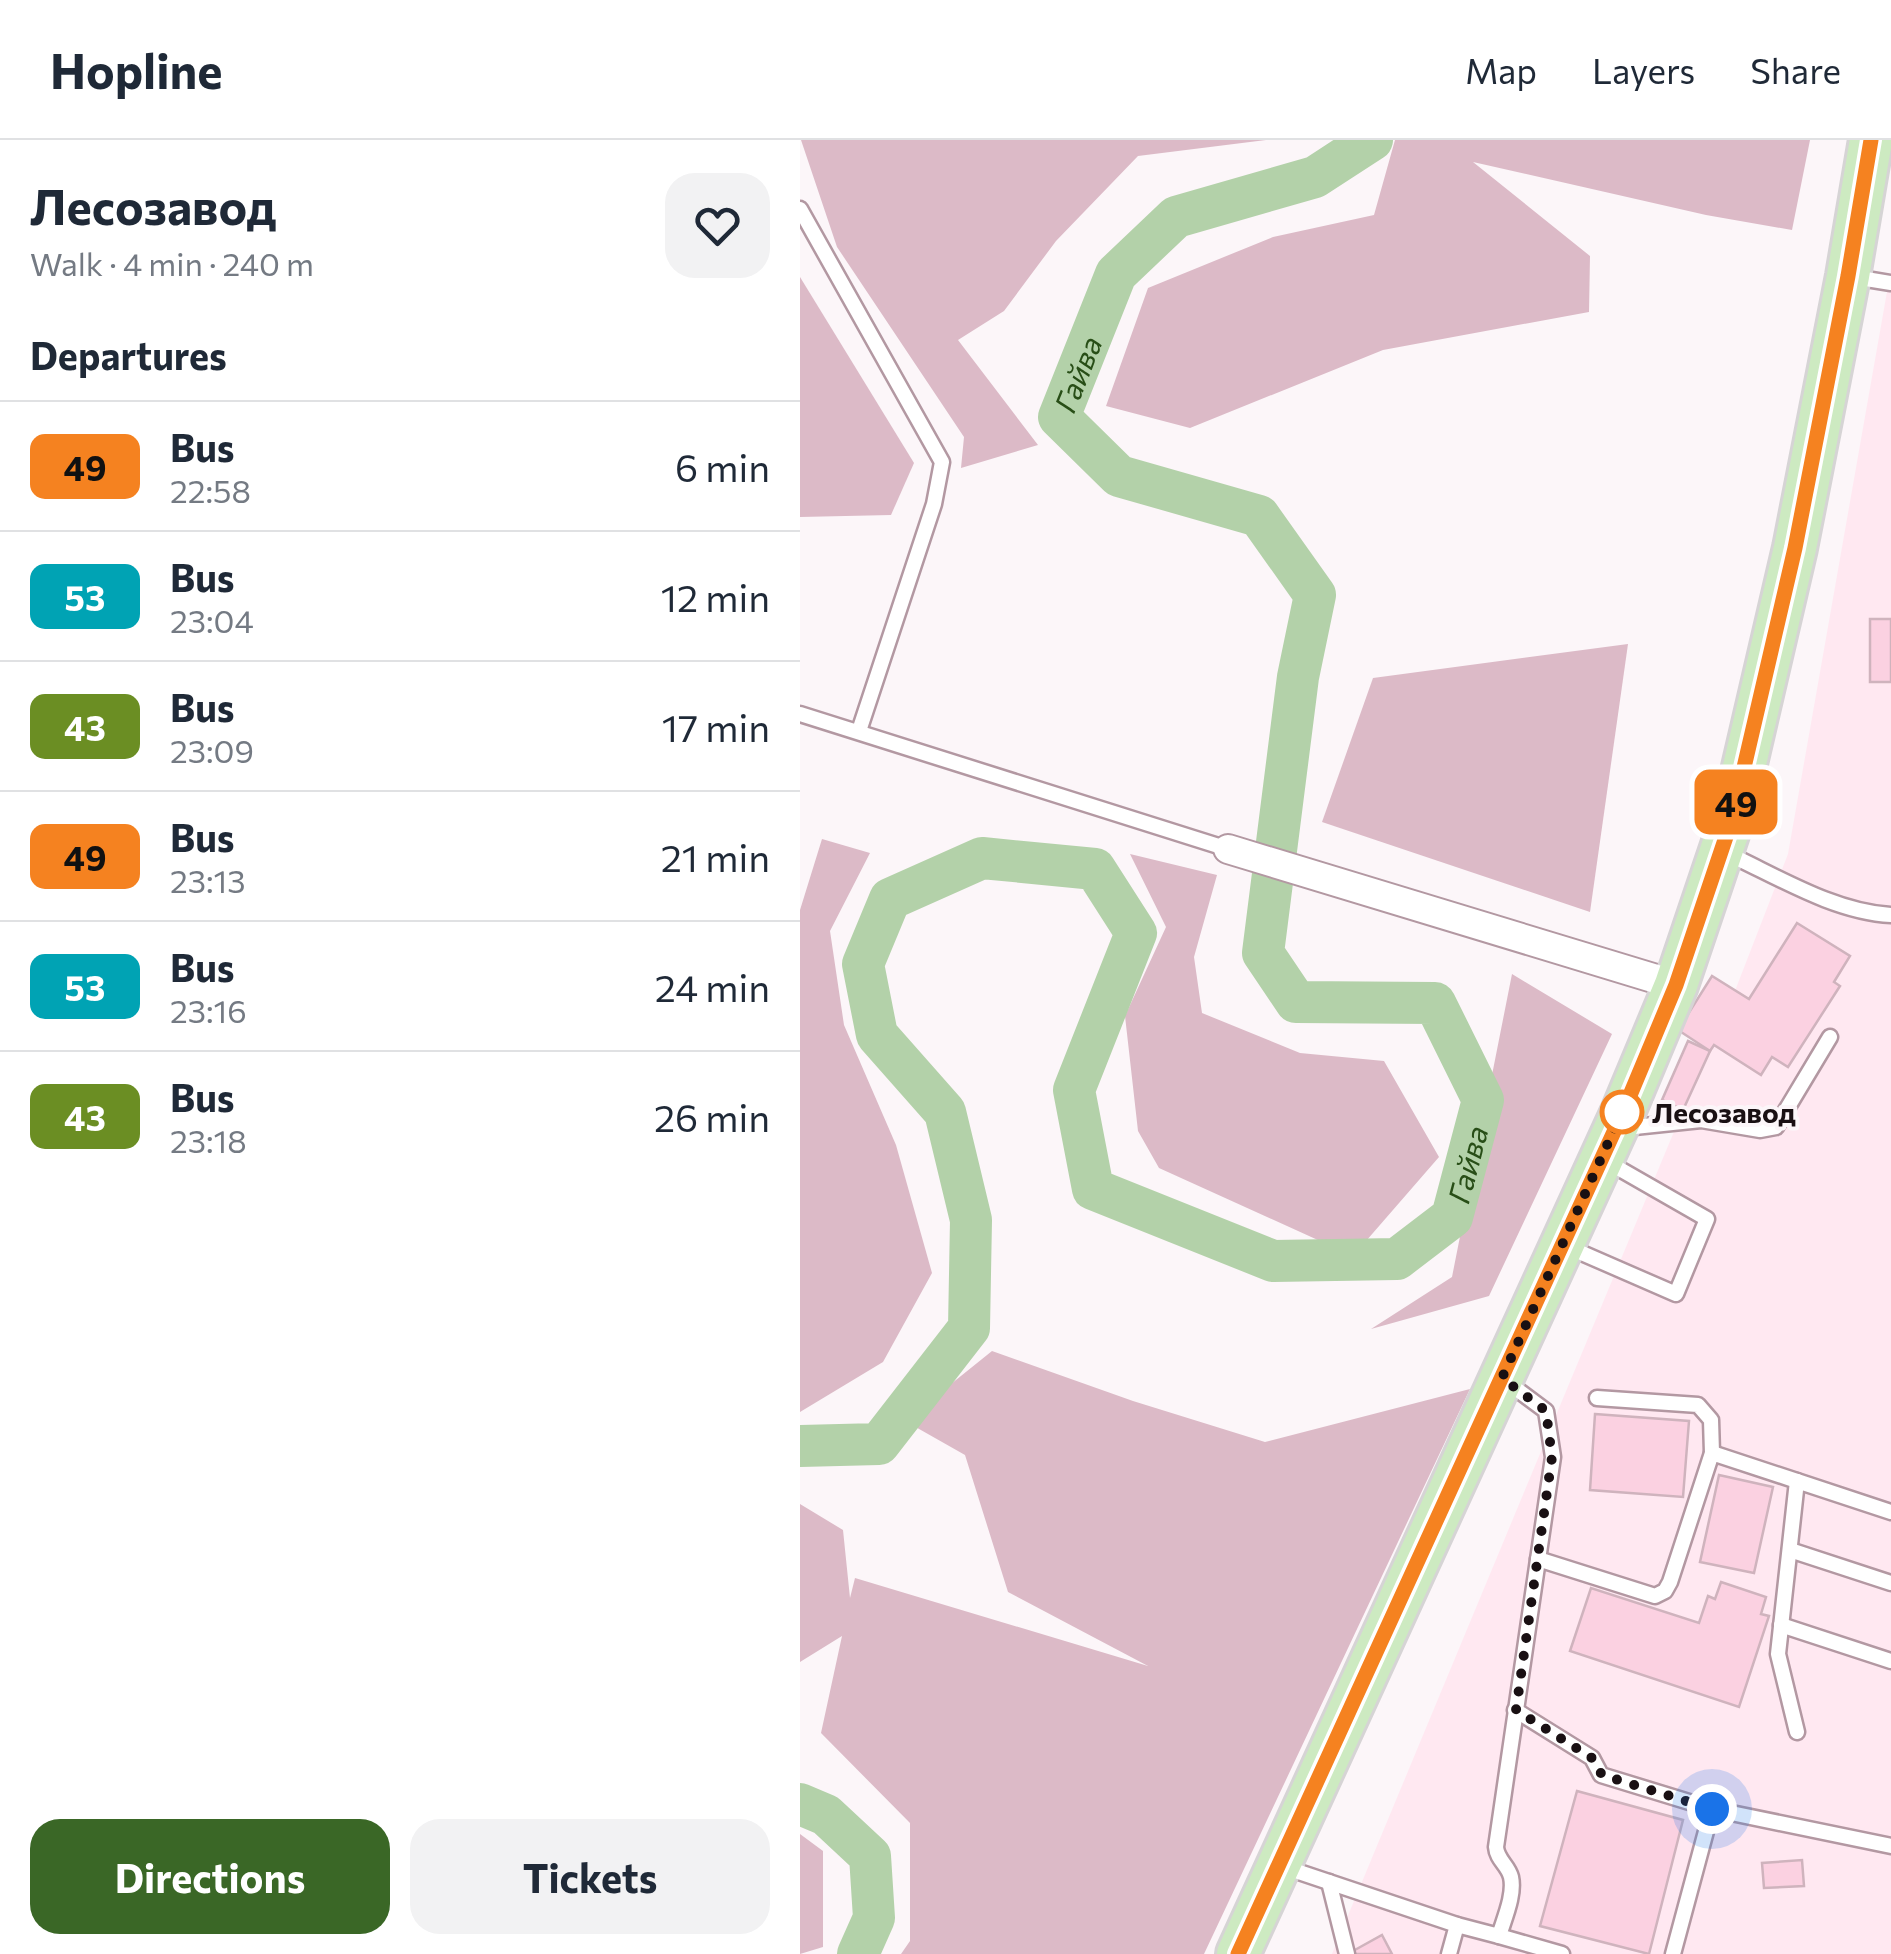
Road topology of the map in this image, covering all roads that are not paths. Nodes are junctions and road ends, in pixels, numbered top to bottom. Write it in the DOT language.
graph roads {
  1 [pos="1871,140"];
  2 [pos="800,209"];
  3 [pos="1848,276"];
  4 [pos="1891,283"];
  5 [pos="800,714"];
  6 [pos="858,731"];
  7 [pos="1228,849"];
  8 [pos="1723,851"];
  9 [pos="1891,914"];
  10 [pos="1676,985"];
  11 [pos="1830,1036"];
  12 [pos="1608,1144"];
  13 [pos="1562,1245"];
  14 [pos="1502,1378"];
  15 [pos="1596,1398"];
  16 [pos="1712,1453"];
  17 [pos="1797,1481"];
  18 [pos="1891,1512"];
  19 [pos="1790,1550"];
  20 [pos="1538,1559"];
  21 [pos="1891,1583"];
  22 [pos="1782,1625"];
  23 [pos="1891,1661"];
  24 [pos="1516,1710"];
  25 [pos="1797,1732"];
  26 [pos="1712,1809"];
  27 [pos="1891,1846"];
  28 [pos="1278,1866"];
  29 [pos="1330,1882"];
  30 [pos="1457,1925"];
  31 [pos="1499,1936"];
  32 [pos="1238,1954"];
  33 [pos="1346,1954"];
  34 [pos="1449,1954"];
  35 [pos="1562,1954"];
  36 [pos="1674,1954"];
  1 -- 3 [label="main road"];
  2 -- 6 [label="lane"];
  3 -- 4 [label="lane"];
  3 -- 8 [label="main road"];
  5 -- 6 [label="lane"];
  6 -- 7 [label="lane"];
  7 -- 10 [label="street"];
  8 -- 9 [label="lane"];
  8 -- 10 [label="main road"];
  10 -- 12 [label="main road"];
  11 -- 12 [label="lane"];
  12 -- 13 [label="main road"];
  12 -- 13 [label="lane"];
  13 -- 14 [label="main road"];
  14 -- 20 [label="lane"];
  14 -- 28 [label="main road"];
  15 -- 16 [label="lane"];
  16 -- 17 [label="lane"];
  16 -- 20 [label="lane"];
  17 -- 18 [label="lane"];
  17 -- 19 [label="lane"];
  19 -- 21 [label="lane"];
  19 -- 22 [label="lane"];
  20 -- 24 [label="lane"];
  22 -- 23 [label="lane"];
  22 -- 25 [label="lane"];
  24 -- 26 [label="lane"];
  24 -- 31 [label="lane"];
  26 -- 27 [label="lane"];
  26 -- 36 [label="lane"];
  28 -- 29 [label="lane"];
  28 -- 32 [label="main road"];
  29 -- 30 [label="lane"];
  29 -- 33 [label="lane"];
  30 -- 31 [label="lane"];
  30 -- 34 [label="lane"];
  31 -- 35 [label="lane"];
}
